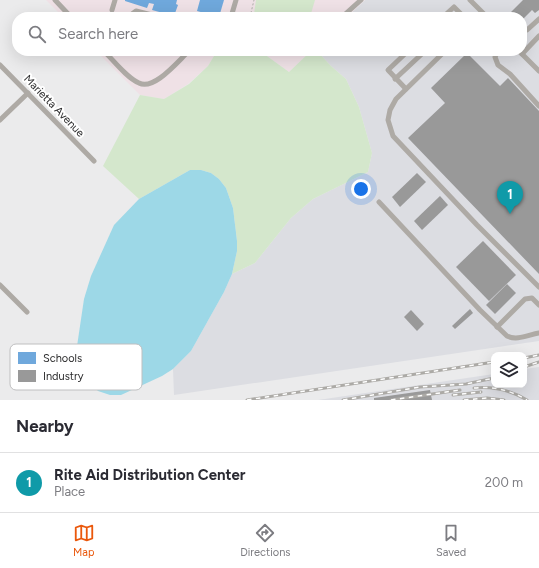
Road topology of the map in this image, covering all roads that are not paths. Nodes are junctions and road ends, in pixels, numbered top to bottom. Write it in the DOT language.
graph roads {
  1 [pos="55,0"];
  2 [pos="115,0"];
  3 [pos="236,0"];
  4 [pos="361,0"];
  5 [pos="470,0"];
  6 [pos="112,10"];
  7 [pos="66,12"];
  8 [pos="232,12"];
  9 [pos="348,12"];
  10 [pos="448,12"];
  11 [pos="459,12"];
  12 [pos="480,12"];
  13 [pos="539,19"];
  14 [pos="527,30"];
  15 [pos="539,36"];
  16 [pos="527,46"];
  17 [pos="109,56"];
  18 [pos="184,56"];
  19 [pos="403,56"];
  20 [pos="420,56"];
  21 [pos="440,56"];
  22 [pos="496,56"];
  23 [pos="524,56"];
  24 [pos="0,64"];
  25 [pos="539,71"];
  26 [pos="396,79"];
  27 [pos="406,89"];
  28 [pos="28,94"];
  29 [pos="539,106"];
  30 [pos="0,120"];
  31 [pos="94,161"];
  32 [pos="379,202"];
  33 [pos="0,285"];
  34 [pos="539,287"];
  35 [pos="539,305"];
  36 [pos="27,312"];
  37 [pos="497,327"];
  38 [pos="539,333"];
  1 -- 7 [label="street"];
  2 -- 6 [label="street"];
  3 -- 8 [label="street"];
  4 -- 9 [label="street"];
  5 -- 12 [label="street"];
  10 -- 11 [label="street"];
  13 -- 14 [label="street"];
  15 -- 16 [label="street"];
  17 -- 18 [label="street"];
  19 -- 26 [label="street"];
  20 -- 26 [label="street"];
  21 -- 27 [label="street"];
  22 -- 29 [label="street"];
  23 -- 25 [label="street"];
  24 -- 28 [label="street, Marietta Avenue"];
  26 -- 27 [label="street"];
  27 -- 34 [label="street"];
  28 -- 30 [label="street"];
  28 -- 31 [label="street, Marietta Avenue"];
  32 -- 37 [label="street"];
  33 -- 36 [label="street"];
  35 -- 37 [label="street"];
  37 -- 38 [label="street"];
}
